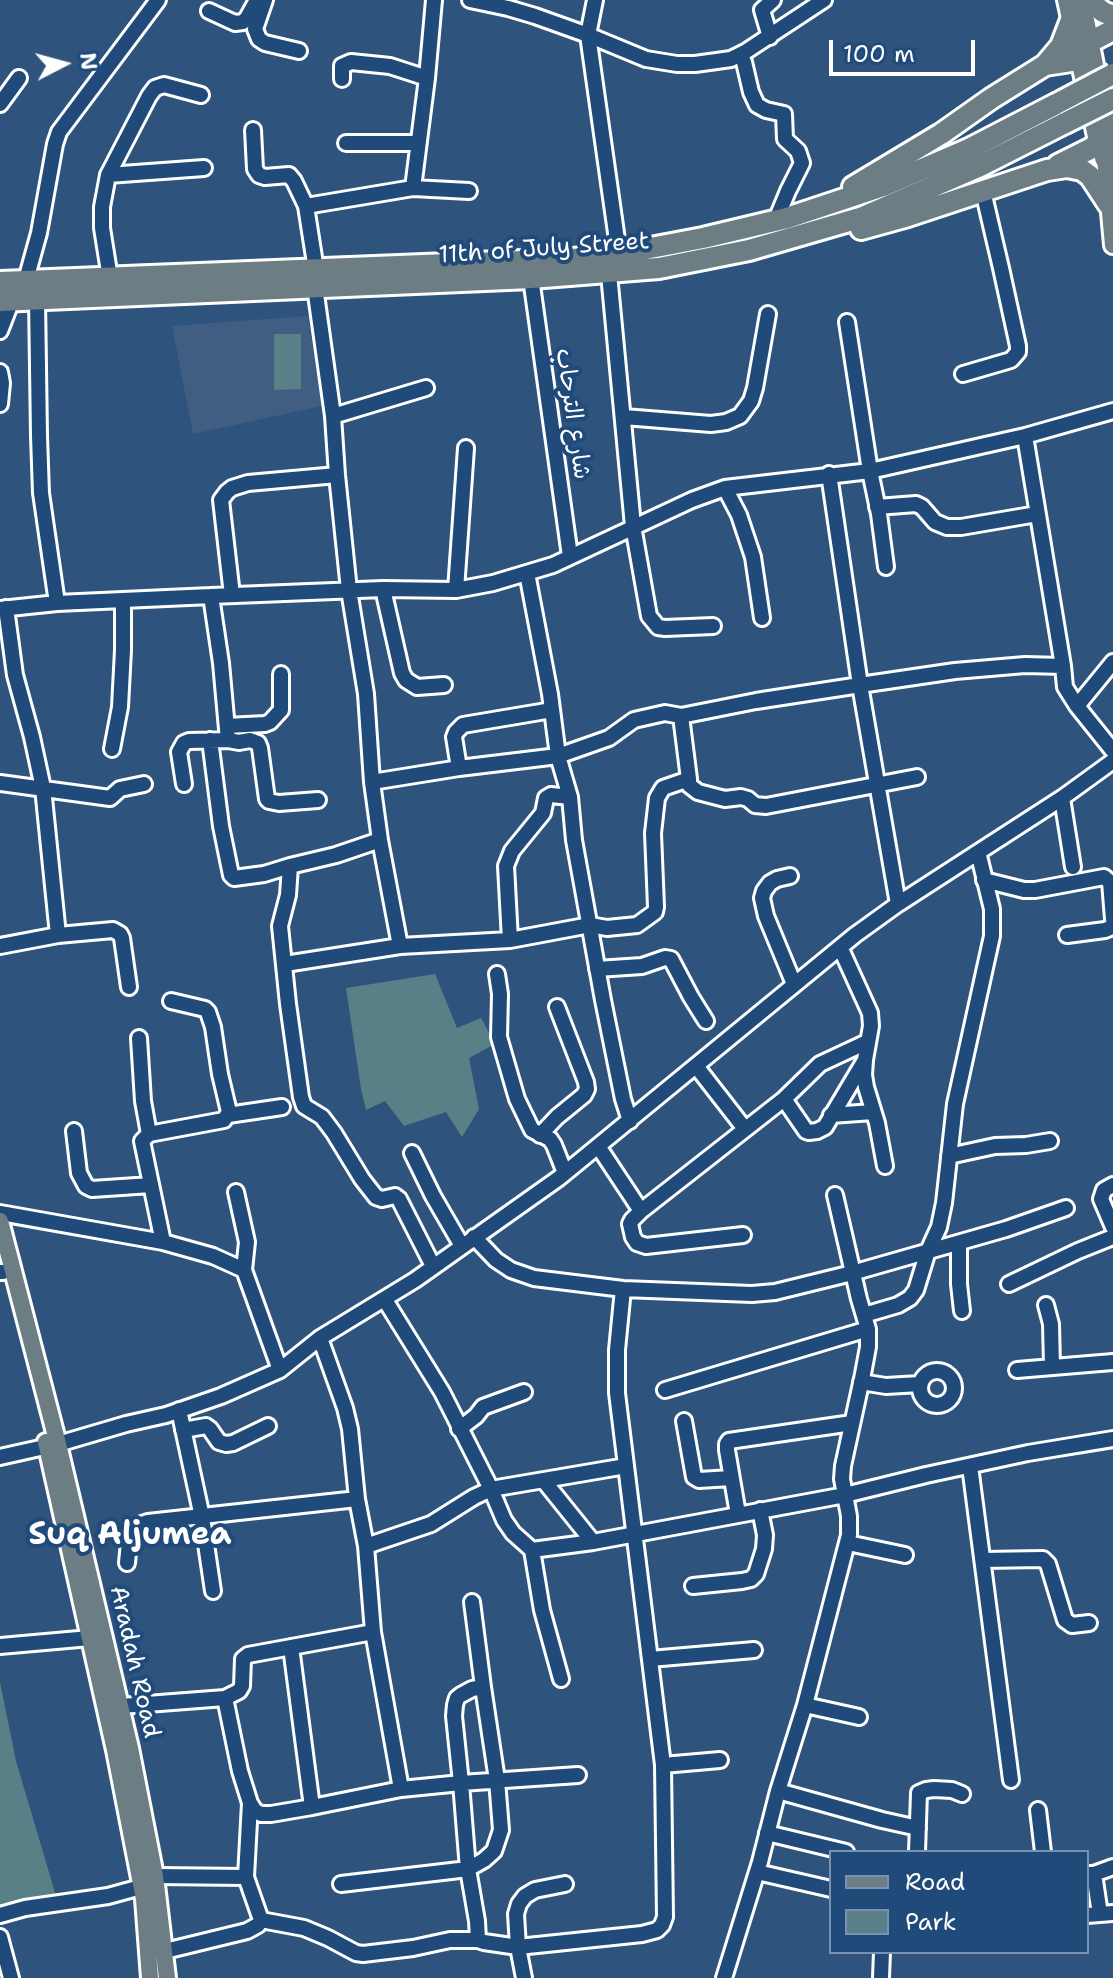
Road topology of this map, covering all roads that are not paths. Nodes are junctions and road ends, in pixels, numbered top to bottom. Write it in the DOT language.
graph roads {
  1 [pos="158,0"];
  2 [pos="257,0"];
  3 [pos="265,0"];
  4 [pos="434,0"];
  5 [pos="470,0"];
  6 [pos="595,0"];
  7 [pos="773,0"];
  8 [pos="824,0"];
  9 [pos="1066,0"];
  10 [pos="1085,0"];
  11 [pos="209,11"];
  12 [pos="1113,16"];
  13 [pos="1113,30"];
  14 [pos="588,35"];
  15 [pos="770,37"];
  16 [pos="1076,38"];
  17 [pos="299,51"];
  18 [pos="739,55"];
  19 [pos="1113,74"];
  20 [pos="19,78"];
  21 [pos="427,78"];
  22 [pos="342,79"];
  23 [pos="201,95"];
  24 [pos="1113,99"];
  25 [pos="0,104"];
  26 [pos="253,130"];
  27 [pos="346,143"];
  28 [pos="417,143"];
  29 [pos="1107,144"];
  30 [pos="204,168"];
  31 [pos="1047,170"];
  32 [pos="108,175"];
  33 [pos="413,188"];
  34 [pos="469,191"];
  35 [pos="983,191"];
  36 [pos="1111,198"];
  37 [pos="306,206"];
  38 [pos="781,219"];
  39 [pos="790,239"];
  40 [pos="1113,245"];
  41 [pos="619,254"];
  42 [pos="609,274"];
  43 [pos="110,278"];
  44 [pos="316,278"];
  45 [pos="531,278"];
  46 [pos="26,280"];
  47 [pos="0,282"];
  48 [pos="37,299"];
  49 [pos="6,300"];
  50 [pos="768,314"];
  51 [pos="847,322"];
  52 [pos="0,331"];
  53 [pos="0,372"];
  54 [pos="963,374"];
  55 [pos="426,388"];
  56 [pos="0,404"];
  57 [pos="1113,411"];
  58 [pos="333,416"];
  59 [pos="624,417"];
  60 [pos="1025,436"];
  61 [pos="466,448"];
  62 [pos="870,471"];
  63 [pos="829,474"];
  64 [pos="337,475"];
  65 [pos="725,488"];
  66 [pos="877,507"];
  67 [pos="1037,514"];
  68 [pos="633,526"];
  69 [pos="570,556"];
  70 [pos="886,567"];
  71 [pos="527,573"];
  72 [pos="383,589"];
  73 [pos="349,590"];
  74 [pos="456,590"];
  75 [pos="232,595"];
  76 [pos="211,596"];
  77 [pos="123,601"];
  78 [pos="57,603"];
  79 [pos="3,608"];
  80 [pos="762,618"];
  81 [pos="713,626"];
  82 [pos="1113,662"];
  83 [pos="1063,666"];
  84 [pos="281,674"];
  85 [pos="444,685"];
  86 [pos="860,685"];
  87 [pos="1077,706"];
  88 [pos="552,710"];
  89 [pos="681,716"];
  90 [pos="227,733"];
  91 [pos="210,740"];
  92 [pos="112,749"];
  93 [pos="1113,751"];
  94 [pos="558,756"];
  95 [pos="1113,761"];
  96 [pos="459,768"];
  97 [pos="917,777"];
  98 [pos="689,779"];
  99 [pos="372,782"];
  100 [pos="0,783"];
  101 [pos="144,784"];
  102 [pos="184,784"];
  103 [pos="878,784"];
  104 [pos="43,788"];
  105 [pos="570,797"];
  106 [pos="1062,798"];
  107 [pos="318,800"];
  108 [pos="380,840"];
  109 [pos="978,852"];
  110 [pos="290,866"];
  111 [pos="1073,867"];
  112 [pos="790,876"];
  113 [pos="984,880"];
  114 [pos="898,904"];
  115 [pos="1113,921"];
  116 [pos="590,925"];
  117 [pos="58,935"];
  118 [pos="1067,935"];
  119 [pos="510,940"];
  120 [pos="0,946"];
  121 [pos="400,946"];
  122 [pos="840,947"];
  123 [pos="285,964"];
  124 [pos="597,969"];
  125 [pos="497,974"];
  126 [pos="794,984"];
  127 [pos="129,987"];
  128 [pos="171,1001"];
  129 [pos="557,1007"];
  130 [pos="706,1021"];
  131 [pos="139,1038"];
  132 [pos="867,1042"];
  133 [pos="865,1060"];
  134 [pos="696,1066"];
  135 [pos="784,1099"];
  136 [pos="282,1107"];
  137 [pos="873,1112"];
  138 [pos="228,1115"];
  139 [pos="831,1115"];
  140 [pos="630,1121"];
  141 [pos="745,1129"];
  142 [pos="74,1131"];
  143 [pos="149,1134"];
  144 [pos="540,1135"];
  145 [pos="1050,1141"];
  146 [pos="598,1146"];
  147 [pos="412,1153"];
  148 [pos="949,1156"];
  149 [pos="885,1166"];
  150 [pos="565,1173"];
  151 [pos="151,1185"];
  152 [pos="1113,1185"];
  153 [pos="236,1192"];
  154 [pos="835,1195"];
  155 [pos="1066,1208"];
  156 [pos="641,1211"];
  157 [pos="0,1213"];
  158 [pos="0,1221"];
  159 [pos="1113,1227"];
  160 [pos="743,1235"];
  161 [pos="1113,1237"];
  162 [pos="163,1242"];
  163 [pos="468,1242"];
  164 [pos="959,1243"];
  165 [pos="928,1251"];
  166 [pos="433,1266"];
  167 [pos="1,1267"];
  168 [pos="244,1270"];
  169 [pos="852,1273"];
  170 [pos="1009,1284"];
  171 [pos="623,1289"];
  172 [pos="385,1300"];
  173 [pos="1046,1305"];
  174 [pos="962,1311"];
  175 [pos="866,1322"];
  176 [pos="320,1338"];
  177 [pos="1113,1362"];
  178 [pos="1052,1366"];
  179 [pos="280,1370"];
  180 [pos="1017,1370"];
  181 [pos="861,1382"];
  182 [pos="920,1384"];
  183 [pos="665,1390"];
  184 [pos="524,1392"];
  185 [pos="179,1410"];
  186 [pos="684,1421"];
  187 [pos="852,1423"];
  188 [pos="268,1426"];
  189 [pos="459,1429"];
  190 [pos="183,1430"];
  191 [pos="1113,1439"];
  192 [pos="53,1445"];
  193 [pos="0,1457"];
  194 [pos="626,1466"];
  195 [pos="970,1466"];
  196 [pos="731,1478"];
  197 [pos="544,1481"];
  198 [pos="491,1489"];
  199 [pos="845,1495"];
  200 [pos="357,1499"];
  201 [pos="760,1510"];
  202 [pos="738,1514"];
  203 [pos="202,1517"];
  204 [pos="634,1534"];
  205 [pos="593,1542"];
  206 [pos="848,1543"];
  207 [pos="366,1546"];
  208 [pos="532,1550"];
  209 [pos="905,1555"];
  210 [pos="983,1560"];
  211 [pos="127,1563"];
  212 [pos="693,1586"];
  213 [pos="213,1591"];
  214 [pos="472,1602"];
  215 [pos="1089,1623"];
  216 [pos="373,1632"];
  217 [pos="90,1638"];
  218 [pos="0,1646"];
  219 [pos="291,1647"];
  220 [pos="754,1650"];
  221 [pos="650,1659"];
  222 [pos="561,1679"];
  223 [pos="483,1687"];
  224 [pos="225,1698"];
  225 [pos="805,1705"];
  226 [pos="121,1706"];
  227 [pos="859,1717"];
  228 [pos="720,1760"];
  229 [pos="663,1765"];
  230 [pos="578,1775"];
  231 [pos="497,1780"];
  232 [pos="1011,1780"];
  233 [pos="461,1783"];
  234 [pos="401,1789"];
  235 [pos="778,1791"];
  236 [pos="962,1794"];
  237 [pos="250,1803"];
  238 [pos="312,1807"];
  239 [pos="1038,1810"];
  240 [pos="918,1828"];
  241 [pos="767,1833"];
  242 [pos="838,1850"];
  243 [pos="917,1850"];
  244 [pos="1043,1850"];
  245 [pos="1113,1867"];
  246 [pos="468,1869"];
  247 [pos="757,1872"];
  248 [pos="1091,1874"];
  249 [pos="155,1876"];
  250 [pos="246,1877"];
  251 [pos="341,1884"];
  252 [pos="565,1884"];
  253 [pos="141,1887"];
  254 [pos="829,1889"];
  255 [pos="1100,1914"];
  256 [pos="0,1915"];
  257 [pos="261,1920"];
  258 [pos="0,1937"];
  259 [pos="478,1940"];
  260 [pos="518,1947"];
  261 [pos="165,1951"];
  262 [pos="882,1954"];
  263 [pos="11,1978"];
  264 [pos="150,1978"];
  265 [pos="167,1978"];
  266 [pos="524,1978"];
  267 [pos="724,1978"];
  268 [pos="881,1978"];
  1 -- 46 [label="street"];
  2 -- 11 [label="street"];
  3 -- 17 [label="street"];
  4 -- 21 [label="street"];
  5 -- 14 [label="street"];
  6 -- 14 [label="street"];
  7 -- 15 [label="street"];
  8 -- 15 [label="street"];
  9 -- 16 [label="main road"];
  10 -- 12 [label="highway"];
  10 -- 16 [label="main road"];
  13 -- 16 [label="highway"];
  14 -- 18 [label="street"];
  14 -- 41 [label="street"];
  15 -- 18 [label="street"];
  16 -- 29 [label="main road"];
  16 -- 38 [label="highway"];
  18 -- 38 [label="street"];
  19 -- 38 [label="highway, 11th of July Street, bridge"];
  20 -- 25 [label="street"];
  21 -- 22 [label="street"];
  21 -- 28 [label="street"];
  23 -- 32 [label="street"];
  24 -- 39 [label="highway, 11th of July Street, bridge"];
  26 -- 37 [label="street"];
  27 -- 28 [label="street"];
  28 -- 33 [label="street"];
  29 -- 31 [label="highway"];
  29 -- 36 [label="main road"];
  30 -- 32 [label="street"];
  31 -- 35 [label="highway"];
  31 -- 36 [label="highway"];
  32 -- 43 [label="street"];
  33 -- 34 [label="street"];
  33 -- 37 [label="street"];
  35 -- 39 [label="highway"];
  35 -- 54 [label="street"];
  36 -- 40 [label="main road"];
  37 -- 44 [label="street"];
  38 -- 41 [label="highway, 11th of July Street"];
  39 -- 42 [label="highway, 11th of July Street"];
  41 -- 44 [label="highway, 11th of July Street"];
  42 -- 45 [label="highway, 11th of July Street"];
  42 -- 59 [label="street"];
  43 -- 44 [label="highway, 11th of July Street"];
  43 -- 46 [label="highway, 11th of July Street"];
  44 -- 45 [label="highway, 11th of July Street"];
  44 -- 48 [label="highway, 11th of July Street"];
  44 -- 58 [label="street"];
  45 -- 69 [label="street, شارع الترحاب"];
  46 -- 47 [label="highway, 11th of July Street"];
  48 -- 49 [label="highway, 11th of July Street"];
  48 -- 78 [label="street"];
  49 -- 52 [label="street"];
  50 -- 59 [label="street"];
  51 -- 62 [label="street"];
  53 -- 56 [label="street"];
  55 -- 58 [label="street"];
  57 -- 60 [label="street"];
  58 -- 64 [label="street"];
  59 -- 68 [label="street"];
  60 -- 62 [label="street"];
  60 -- 67 [label="street"];
  61 -- 74 [label="street"];
  62 -- 63 [label="street"];
  62 -- 66 [label="street"];
  63 -- 65 [label="street"];
  63 -- 86 [label="street"];
  64 -- 73 [label="street"];
  64 -- 75 [label="street"];
  65 -- 68 [label="street"];
  65 -- 80 [label="street"];
  66 -- 67 [label="street"];
  66 -- 70 [label="street"];
  67 -- 83 [label="street"];
  68 -- 69 [label="street"];
  68 -- 81 [label="street"];
  69 -- 71 [label="street"];
  71 -- 74 [label="street"];
  71 -- 88 [label="street"];
  72 -- 73 [label="street"];
  72 -- 74 [label="street"];
  72 -- 85 [label="street"];
  73 -- 75 [label="street"];
  73 -- 99 [label="street"];
  75 -- 76 [label="street"];
  76 -- 77 [label="street"];
  76 -- 90 [label="street"];
  77 -- 78 [label="street"];
  77 -- 92 [label="street"];
  78 -- 79 [label="street"];
  79 -- 104 [label="street"];
  82 -- 87 [label="street"];
  83 -- 86 [label="street"];
  83 -- 87 [label="street"];
  84 -- 90 [label="street"];
  86 -- 89 [label="street"];
  86 -- 103 [label="street"];
  87 -- 93 [label="street"];
  88 -- 94 [label="street"];
  88 -- 96 [label="street"];
  89 -- 94 [label="street"];
  89 -- 98 [label="street"];
  90 -- 91 [label="street"];
  90 -- 107 [label="street"];
  91 -- 102 [label="street"];
  91 -- 110 [label="street"];
  94 -- 96 [label="street"];
  94 -- 105 [label="street"];
  95 -- 106 [label="street"];
  96 -- 99 [label="street"];
  97 -- 103 [label="street"];
  98 -- 103 [label="street"];
  98 -- 116 [label="street"];
  99 -- 108 [label="street"];
  100 -- 104 [label="street"];
  101 -- 104 [label="street"];
  103 -- 114 [label="street"];
  104 -- 117 [label="street"];
  105 -- 116 [label="street"];
  105 -- 119 [label="street"];
  106 -- 109 [label="street"];
  106 -- 111 [label="street"];
  108 -- 110 [label="street"];
  108 -- 121 [label="street"];
  109 -- 113 [label="street"];
  109 -- 114 [label="street"];
  110 -- 123 [label="street"];
  112 -- 126 [label="street"];
  113 -- 115 [label="street"];
  113 -- 148 [label="street"];
  114 -- 122 [label="street"];
  115 -- 118 [label="street"];
  116 -- 119 [label="street"];
  116 -- 124 [label="street"];
  117 -- 120 [label="street"];
  117 -- 127 [label="street"];
  119 -- 121 [label="street"];
  121 -- 123 [label="street"];
  122 -- 126 [label="street"];
  122 -- 132 [label="street"];
  123 -- 166 [label="street"];
  124 -- 130 [label="street"];
  124 -- 140 [label="street"];
  125 -- 144 [label="street"];
  126 -- 134 [label="street"];
  128 -- 138 [label="street"];
  129 -- 144 [label="street"];
  131 -- 143 [label="street"];
  132 -- 133 [label="street"];
  132 -- 135 [label="street"];
  133 -- 137 [label="street"];
  133 -- 139 [label="street"];
  134 -- 140 [label="street"];
  134 -- 141 [label="street"];
  135 -- 139 [label="street"];
  135 -- 141 [label="street"];
  136 -- 138 [label="street"];
  137 -- 139 [label="street"];
  137 -- 149 [label="street"];
  138 -- 143 [label="street"];
  140 -- 146 [label="street"];
  141 -- 156 [label="street"];
  142 -- 151 [label="street"];
  143 -- 151 [label="street"];
  144 -- 150 [label="street"];
  145 -- 148 [label="street"];
  146 -- 150 [label="street"];
  146 -- 156 [label="street"];
  147 -- 163 [label="street"];
  148 -- 165 [label="street"];
  150 -- 163 [label="street"];
  151 -- 162 [label="street"];
  152 -- 159 [label="street"];
  153 -- 168 [label="street"];
  154 -- 169 [label="street"];
  155 -- 164 [label="street"];
  156 -- 160 [label="street"];
  157 -- 162 [label="street"];
  158 -- 192 [label="main road, Aradah Road"];
  161 -- 170 [label="street"];
  162 -- 168 [label="street"];
  163 -- 166 [label="street"];
  163 -- 171 [label="street"];
  164 -- 165 [label="street"];
  164 -- 174 [label="street"];
  165 -- 169 [label="street"];
  165 -- 175 [label="street"];
  166 -- 172 [label="street"];
  167 -- 192 [label="main road, Aradah Road"];
  168 -- 179 [label="street"];
  169 -- 171 [label="street"];
  169 -- 175 [label="street"];
  171 -- 194 [label="street"];
  172 -- 176 [label="street"];
  172 -- 189 [label="street"];
  173 -- 178 [label="street"];
  175 -- 181 [label="street"];
  175 -- 183 [label="street"];
  176 -- 179 [label="street"];
  176 -- 200 [label="street"];
  177 -- 178 [label="street"];
  178 -- 180 [label="street"];
  179 -- 185 [label="street"];
  181 -- 182 [label="street"];
  181 -- 187 [label="street"];
  184 -- 189 [label="street"];
  185 -- 190 [label="street"];
  185 -- 192 [label="street"];
  186 -- 196 [label="street"];
  187 -- 196 [label="street"];
  187 -- 199 [label="street"];
  188 -- 190 [label="street"];
  189 -- 198 [label="street"];
  190 -- 203 [label="street"];
  191 -- 195 [label="street"];
  192 -- 193 [label="street"];
  192 -- 217 [label="main road, Aradah Road"];
  192 -- 226 [label="main road, Aradah Road"];
  194 -- 197 [label="street"];
  194 -- 204 [label="street"];
  195 -- 199 [label="street"];
  195 -- 210 [label="street"];
  196 -- 202 [label="street"];
  197 -- 198 [label="street"];
  197 -- 205 [label="street"];
  198 -- 207 [label="street"];
  198 -- 208 [label="street"];
  199 -- 201 [label="street"];
  199 -- 206 [label="street"];
  200 -- 203 [label="street"];
  200 -- 207 [label="street"];
  201 -- 202 [label="street"];
  201 -- 212 [label="street"];
  202 -- 204 [label="street"];
  203 -- 211 [label="street"];
  203 -- 213 [label="street"];
  204 -- 205 [label="street"];
  204 -- 221 [label="street"];
  205 -- 208 [label="street"];
  206 -- 209 [label="street"];
  206 -- 225 [label="street"];
  207 -- 216 [label="street"];
  208 -- 222 [label="street"];
  210 -- 215 [label="street"];
  210 -- 232 [label="street"];
  214 -- 223 [label="street"];
  216 -- 219 [label="street"];
  216 -- 234 [label="street"];
  217 -- 218 [label="street"];
  217 -- 253 [label="main road, Aradah Road"];
  219 -- 224 [label="street"];
  219 -- 238 [label="street"];
  220 -- 221 [label="street"];
  221 -- 229 [label="street"];
  223 -- 231 [label="street"];
  223 -- 233 [label="street"];
  224 -- 226 [label="street"];
  224 -- 237 [label="street"];
  225 -- 227 [label="street"];
  225 -- 235 [label="street"];
  226 -- 249 [label="main road, Aradah Road"];
  228 -- 229 [label="street"];
  229 -- 260 [label="street"];
  230 -- 231 [label="street"];
  231 -- 233 [label="street"];
  231 -- 246 [label="street"];
  233 -- 234 [label="street"];
  233 -- 246 [label="street"];
  234 -- 238 [label="street"];
  235 -- 240 [label="street"];
  235 -- 241 [label="street"];
  236 -- 240 [label="street"];
  237 -- 238 [label="street"];
  237 -- 250 [label="street"];
  239 -- 244 [label="street"];
  240 -- 243 [label="street"];
  241 -- 242 [label="street"];
  241 -- 247 [label="street"];
  245 -- 248 [label="street"];
  246 -- 251 [label="street"];
  246 -- 259 [label="street"];
  247 -- 254 [label="street"];
  247 -- 267 [label="street"];
  248 -- 255 [label="street"];
  249 -- 250 [label="street"];
  249 -- 261 [label="main road, Aradah Road"];
  250 -- 257 [label="street"];
  252 -- 260 [label="street"];
  253 -- 256 [label="street"];
  253 -- 264 [label="main road, Aradah Road"];
  257 -- 259 [label="street"];
  257 -- 261 [label="street"];
  258 -- 263 [label="street"];
  259 -- 260 [label="street"];
  260 -- 266 [label="street"];
  261 -- 265 [label="main road, Aradah Road"];
  262 -- 268 [label="street"];
}
